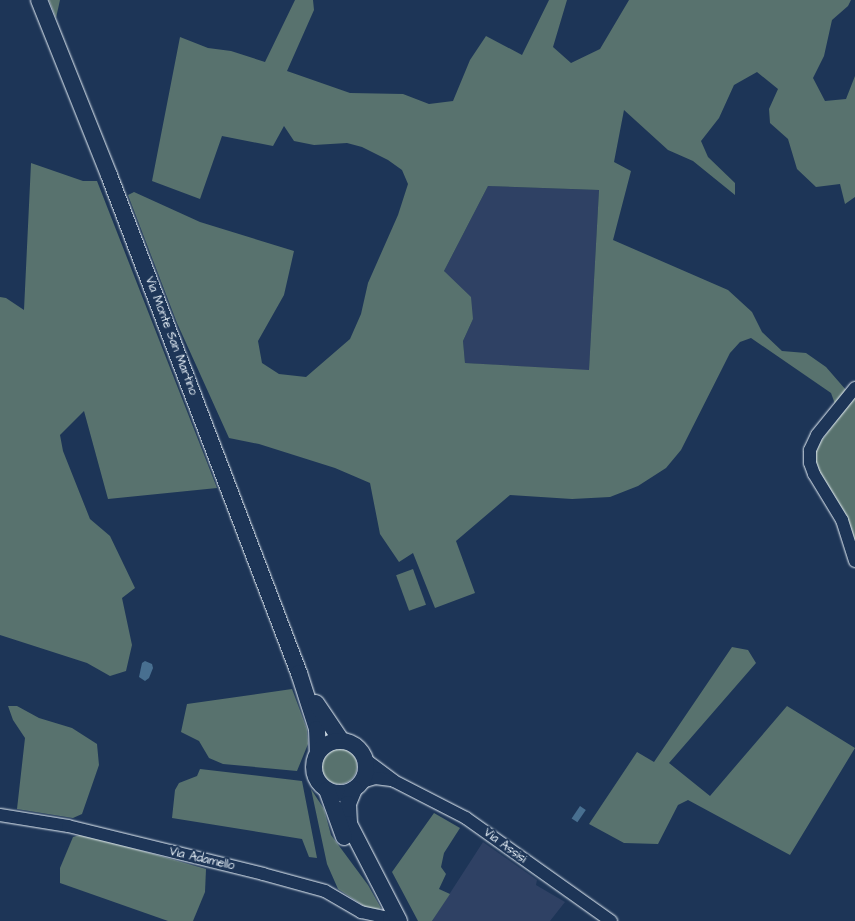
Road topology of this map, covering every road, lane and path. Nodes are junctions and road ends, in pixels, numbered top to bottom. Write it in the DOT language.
graph roads {
  1 [pos="39,0"];
  2 [pos="855,388"];
  3 [pos="855,561"];
  4 [pos="299,673"];
  5 [pos="341,740"];
  6 [pos="318,752"];
  7 [pos="365,759"];
  8 [pos="394,781"];
  9 [pos="358,785"];
  10 [pos="327,790"];
  11 [pos="0,815"];
  12 [pos="377,877"];
  13 [pos="398,919"];
  14 [pos="610,921"];
  1 -- 4 [label="street, Via Monte San Martino"];
  2 -- 3 [label="street"];
  4 -- 5 [label="street, Via Monte San Martino"];
  4 -- 6 [label="street, Via Monte San Martino"];
  5 -- 6 [label="street"];
  5 -- 7 [label="street, Via Monte San Martino"];
  6 -- 10 [label="street, Via Monte San Martino"];
  7 -- 8 [label="street, Via Assisi"];
  7 -- 9 [label="street, Via Monte San Martino"];
  8 -- 9 [label="street, Via Assisi"];
  8 -- 14 [label="street, Via Assisi"];
  9 -- 10 [label="street"];
  9 -- 12 [label="street, Via Monte San Martino"];
  10 -- 12 [label="street, Via Monte San Martino"];
  11 -- 13 [label="street, Via Adamello"];
  12 -- 13 [label="street, Via Monte San Martino"];
}
